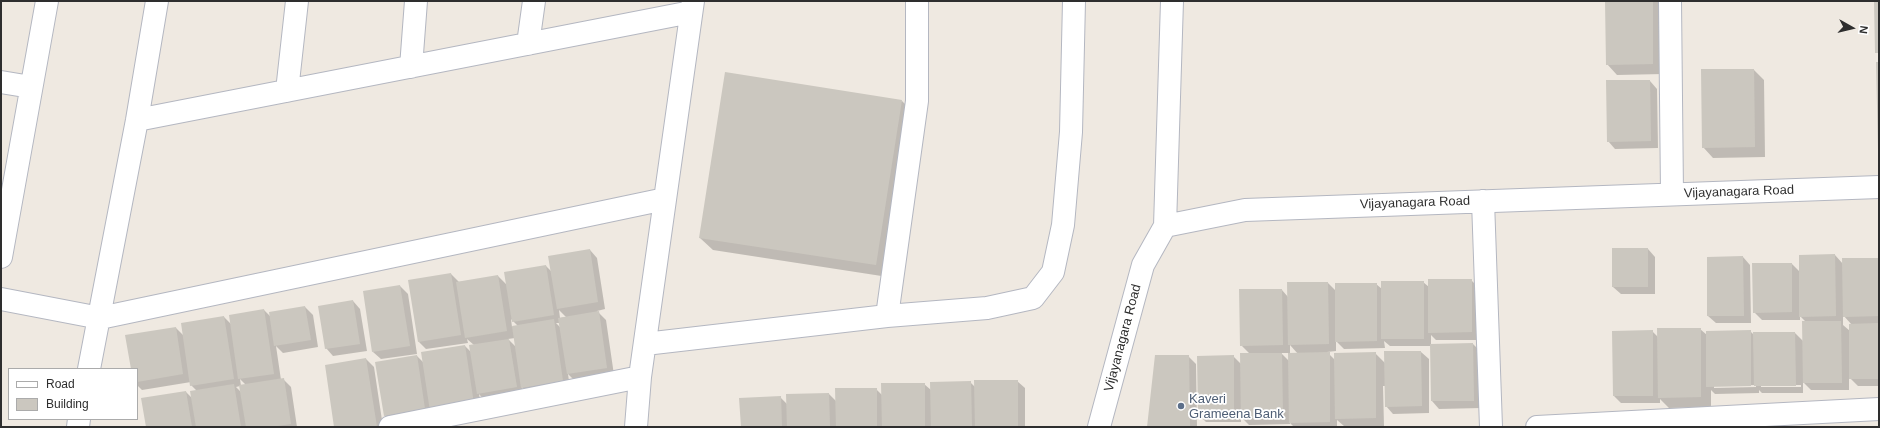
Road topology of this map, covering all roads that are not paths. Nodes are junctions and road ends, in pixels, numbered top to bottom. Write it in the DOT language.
graph roads {
  1 [pos="47,1"];
  2 [pos="297,1"];
  3 [pos="416,1"];
  4 [pos="534,1"];
  5 [pos="918,1"];
  6 [pos="1074,1"];
  7 [pos="1172,1"];
  8 [pos="1670,1"];
  9 [pos="152,2"];
  10 [pos="692,6"];
  11 [pos="528,44"];
  12 [pos="411,67"];
  13 [pos="1,82"];
  14 [pos="31,88"];
  15 [pos="287,91"];
  16 [pos="138,120"];
  17 [pos="7,180"];
  18 [pos="1879,187"];
  19 [pos="1672,194"];
  20 [pos="665,199"];
  21 [pos="1483,201"];
  22 [pos="1165,226"];
  23 [pos="1,257"];
  24 [pos="1,299"];
  25 [pos="887,316"];
  26 [pos="100,318"];
  27 [pos="645,344"];
  28 [pos="89,368"];
  29 [pos="640,377"];
  30 [pos="1879,409"];
  31 [pos="1775,421"];
  32 [pos="1644,425"];
  33 [pos="390,427"];
  34 [pos="636,427"];
  35 [pos="1099,427"];
  36 [pos="1491,427"];
  37 [pos="1537,427"];
  1 -- 14 [label="street"];
  2 -- 15 [label="street"];
  3 -- 12 [label="street"];
  4 -- 11 [label="street"];
  5 -- 25 [label="street"];
  6 -- 25 [label="street"];
  7 -- 22 [label="street"];
  8 -- 19 [label="street"];
  9 -- 16 [label="street"];
  10 -- 11 [label="street"];
  10 -- 20 [label="street"];
  11 -- 12 [label="street"];
  12 -- 15 [label="street"];
  13 -- 14 [label="street"];
  14 -- 17 [label="street"];
  15 -- 16 [label="street"];
  16 -- 26 [label="street"];
  17 -- 23 [label="street"];
  18 -- 19 [label="street, Vijayanagara Road"];
  19 -- 21 [label="street, Vijayanagara Road"];
  20 -- 26 [label="street"];
  20 -- 27 [label="street"];
  21 -- 22 [label="street, Vijayanagara Road"];
  21 -- 36 [label="street"];
  22 -- 35 [label="street, Vijayanagara Road"];
  24 -- 26 [label="street"];
  25 -- 27 [label="street"];
  26 -- 28 [label="street"];
  27 -- 29 [label="street"];
  29 -- 33 [label="street"];
  29 -- 34 [label="street"];
  30 -- 31 [label="street"];
  31 -- 32 [label="street"];
  32 -- 37 [label="street"];
}
